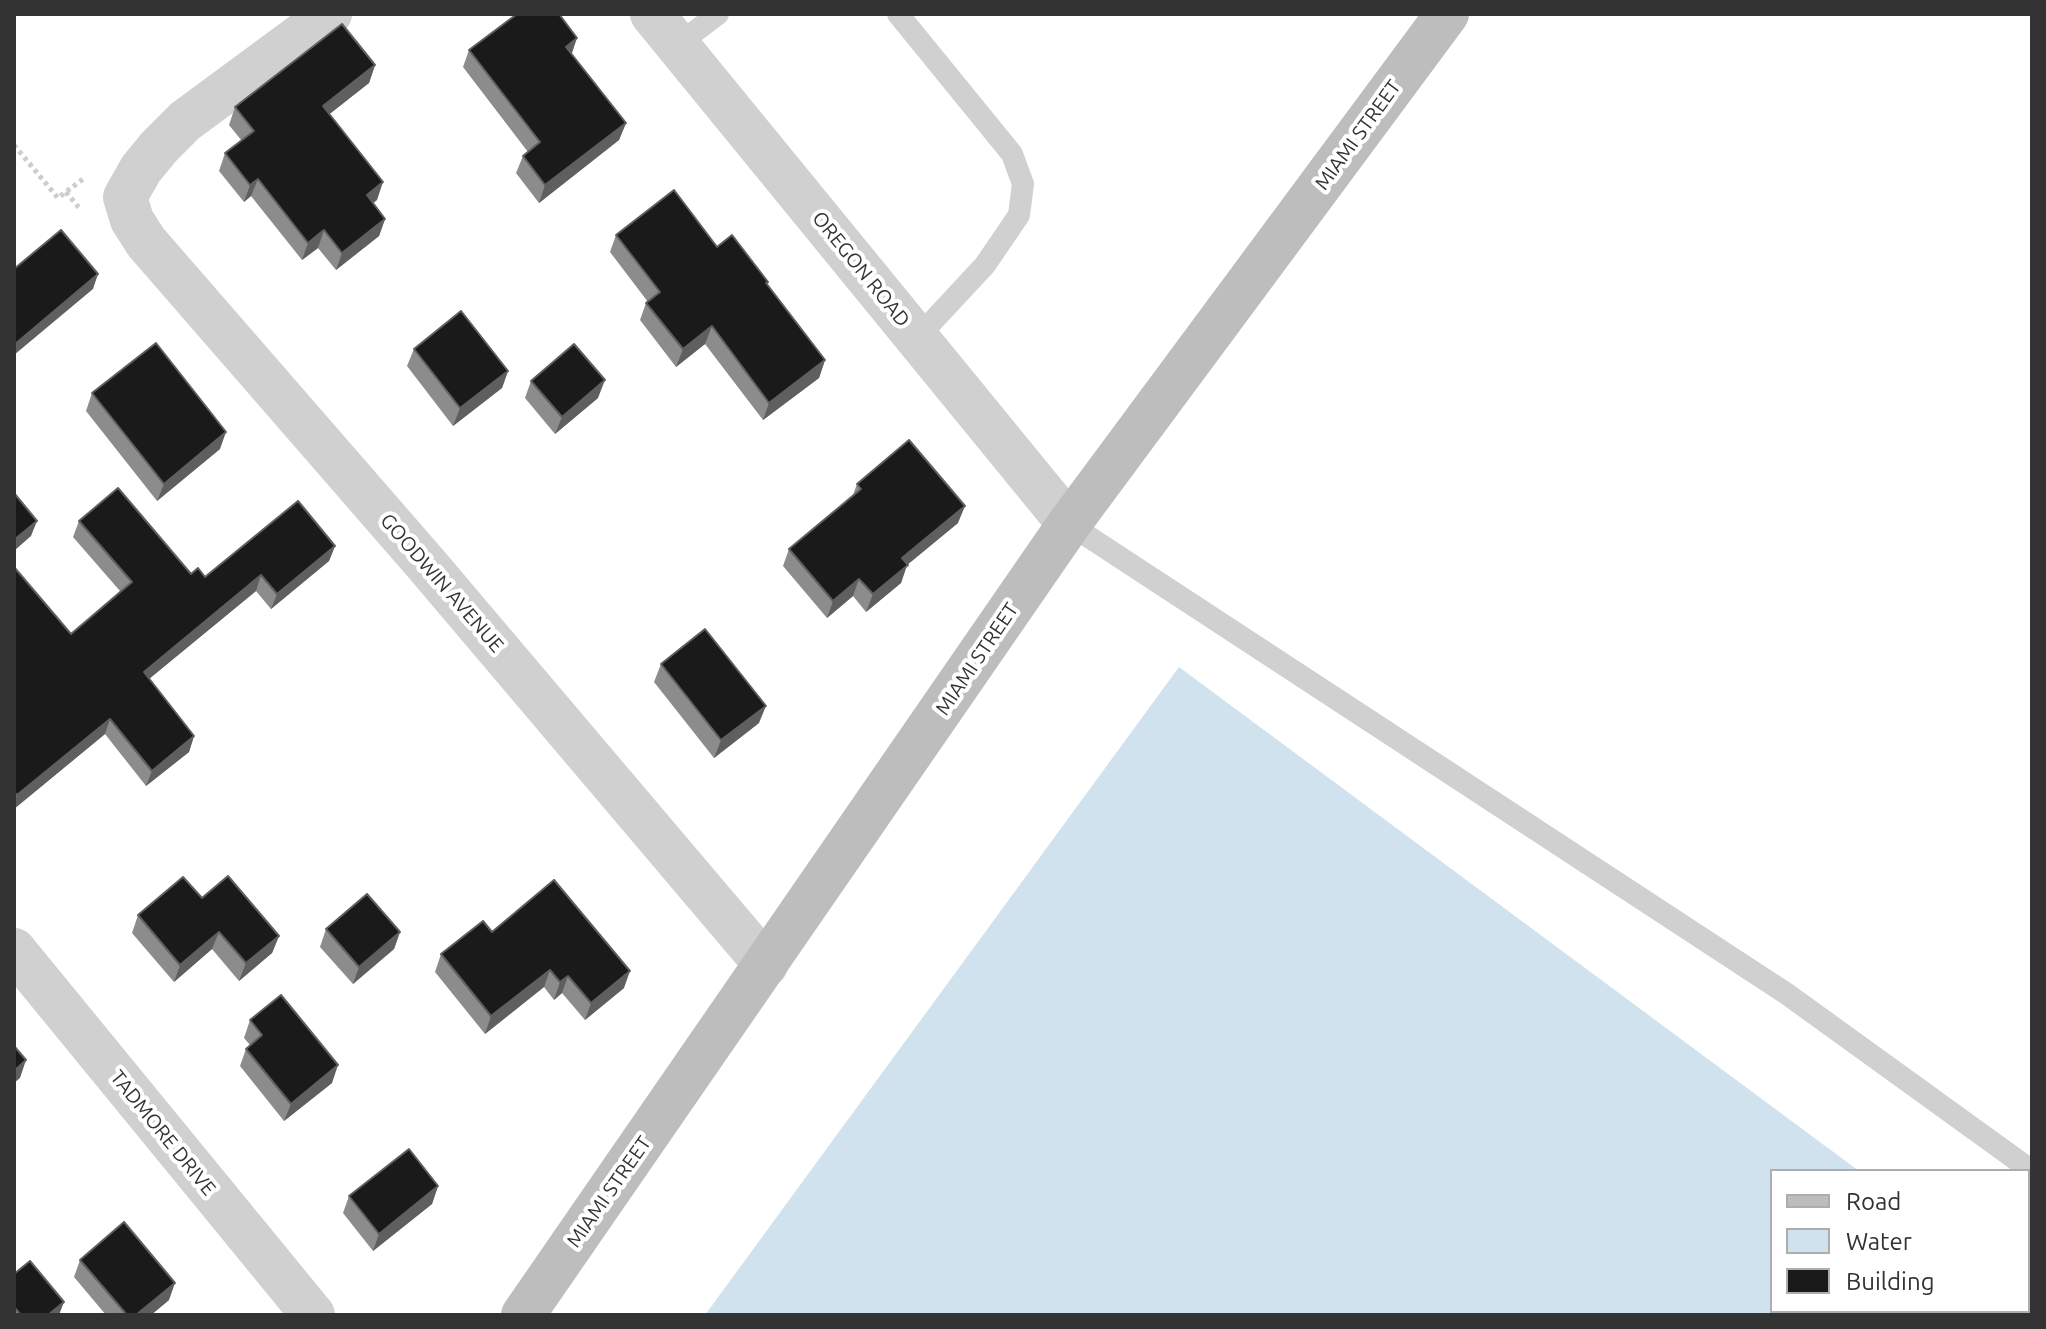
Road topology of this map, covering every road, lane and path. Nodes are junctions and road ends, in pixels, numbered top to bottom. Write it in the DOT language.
graph roads {
  1 [pos="330,14"];
  2 [pos="718,14"];
  3 [pos="898,14"];
  4 [pos="1447,14"];
  5 [pos="665,29"];
  6 [pos="14,145"];
  7 [pos="133,183"];
  8 [pos="917,338"];
  9 [pos="1069,524"];
  10 [pos="14,950"];
  11 [pos="766,965"];
  12 [pos="2029,1169"];
  13 [pos="313,1315"];
  14 [pos="523,1315"];
  1 -- 7 [label="street"];
  2 -- 5 [label="lane"];
  3 -- 8 [label="lane"];
  4 -- 9 [label="main road, MIAMI STREET"];
  5 -- 8 [label="street, OREGON ROAD"];
  6 -- 7 [label="path"];
  7 -- 11 [label="street, GOODWIN AVENUE"];
  8 -- 9 [label="street, OREGON ROAD"];
  9 -- 11 [label="main road, MIAMI STREET"];
  9 -- 12 [label="lane"];
  10 -- 13 [label="street, TADMORE DRIVE"];
  11 -- 14 [label="main road, MIAMI STREET"];
}
